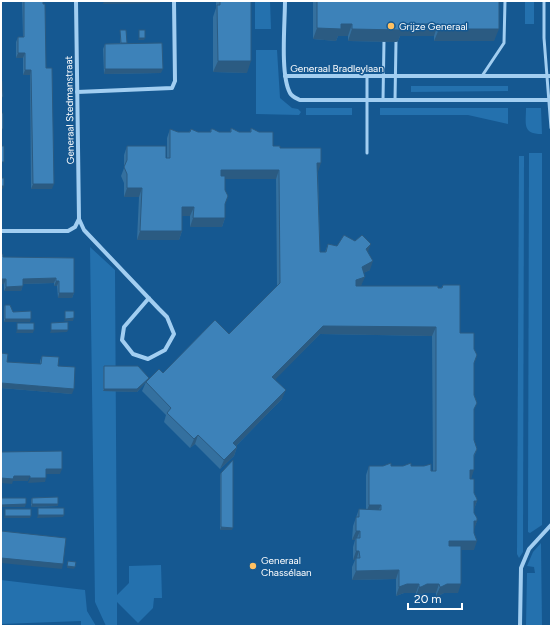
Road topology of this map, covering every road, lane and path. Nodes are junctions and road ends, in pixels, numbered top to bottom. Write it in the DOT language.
graph roads {
  1 [pos="76,1"];
  2 [pos="174,1"];
  3 [pos="285,1"];
  4 [pos="504,1"];
  5 [pos="544,1"];
  6 [pos="384,41"];
  7 [pos="396,42"];
  8 [pos="285,76"];
  9 [pos="549,76"];
  10 [pos="367,77"];
  11 [pos="383,77"];
  12 [pos="395,77"];
  13 [pos="481,77"];
  14 [pos="77,92"];
  15 [pos="367,100"];
  16 [pos="383,100"];
  17 [pos="395,100"];
  18 [pos="550,100"];
  19 [pos="551,128"];
  20 [pos="367,153"];
  21 [pos="79,219"];
  22 [pos="1,231"];
  23 [pos="149,298"];
  24 [pos="551,525"];
  25 [pos="520,626"];
  1 -- 14 [label="street, Generaal Stedmanstraat"];
  2 -- 14 [label="street"];
  3 -- 8 [label="street"];
  4 -- 13 [label="lane"];
  5 -- 9 [label="lane"];
  6 -- 11 [label="lane"];
  7 -- 12 [label="lane"];
  8 -- 10 [label="street, Generaal Bradleylaan"];
  8 -- 15 [label="street, Generaal Bradleylaan"];
  9 -- 13 [label="street, Generaal Bradleylaan"];
  9 -- 18 [label="lane"];
  10 -- 11 [label="street, Generaal Bradleylaan"];
  10 -- 15 [label="lane"];
  11 -- 12 [label="street, Generaal Bradleylaan"];
  11 -- 16 [label="lane"];
  12 -- 13 [label="street, Generaal Bradleylaan"];
  12 -- 17 [label="lane"];
  14 -- 21 [label="street, Generaal Stedmanstraat"];
  15 -- 16 [label="street, Generaal Bradleylaan"];
  15 -- 20 [label="lane"];
  16 -- 17 [label="street, Generaal Bradleylaan"];
  17 -- 18 [label="street, Generaal Bradleylaan"];
  18 -- 19 [label="lane"];
  21 -- 22 [label="street"];
  21 -- 23 [label="street"];
  23 -- 23 [label="street"];
  24 -- 25 [label="street"];
}
